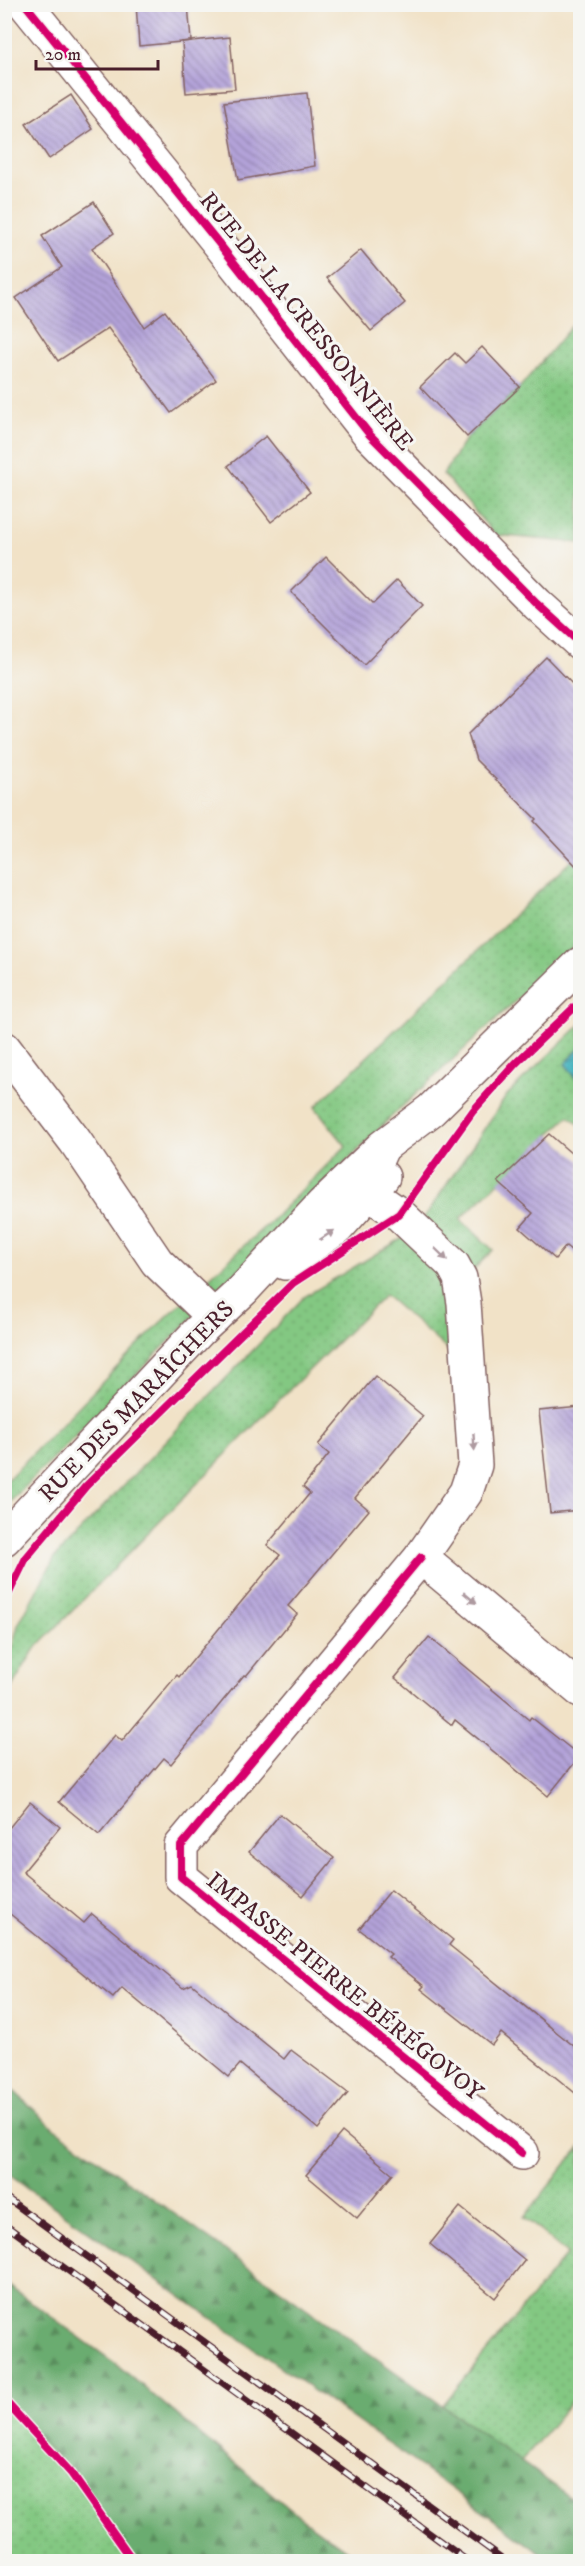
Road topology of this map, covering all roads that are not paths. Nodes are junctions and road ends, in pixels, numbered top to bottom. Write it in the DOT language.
graph roads {
  1 [pos="25,4"];
  2 [pos="580,643"];
  3 [pos="580,964"];
  4 [pos="4,1048"];
  5 [pos="431,1110"];
  6 [pos="382,1147"];
  7 [pos="370,1194"];
  8 [pos="243,1290"];
  9 [pos="214,1317"];
  10 [pos="4,1539"];
  11 [pos="421,1557"];
  12 [pos="580,1689"];
  13 [pos="522,2153"];
  1 -- 2 [label="street, RUE DE LA CRESSONNIÈRE"];
  3 -- 5 [label="street, RUE DES MARAÎCHERS"];
  4 -- 9 [label="street"];
  5 -- 6 [label="street, RUE DES MARAÎCHERS"];
  5 -- 7 [label="street, RUE DES MARAÎCHERS"];
  6 -- 7 [label="street"];
  6 -- 8 [label="street, RUE DES MARAÎCHERS"];
  8 -- 7 [label="street, RUE DES MARAÎCHERS, one-way"];
  7 -- 11 [label="street, one-way"];
  8 -- 9 [label="street, RUE DES MARAÎCHERS"];
  9 -- 10 [label="street, RUE DES MARAÎCHERS"];
  11 -- 12 [label="street, one-way"];
  11 -- 13 [label="street, IMPASSE PIERRE BÉRÉGOVOY"];
}
